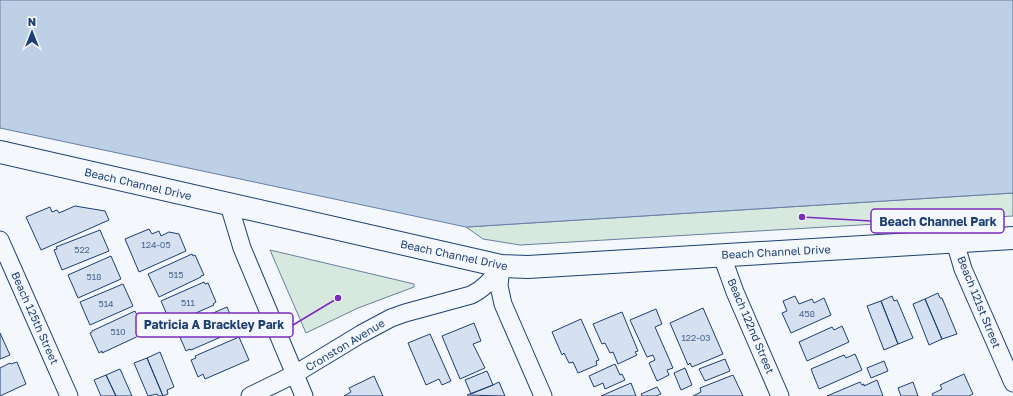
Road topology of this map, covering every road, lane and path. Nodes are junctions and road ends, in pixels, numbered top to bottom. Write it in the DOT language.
graph roads {
  1 [pos="0,152"];
  2 [pos="229,205"];
  3 [pos="1013,238"];
  4 [pos="0,240"];
  5 [pos="955,242"];
  6 [pos="722,256"];
  7 [pos="501,266"];
  8 [pos="295,374"];
  9 [pos="1013,383"];
  10 [pos="69,396"];
  11 [pos="250,396"];
  12 [pos="304,396"];
  13 [pos="543,396"];
  14 [pos="780,396"];
  1 -- 2 [label="main road, Beach Channel Drive"];
  2 -- 7 [label="main road, Beach Channel Drive"];
  2 -- 8 [label="street"];
  3 -- 5 [label="main road, Beach Channel Drive"];
  4 -- 10 [label="street, Beach 125th Street"];
  5 -- 6 [label="main road, Beach Channel Drive"];
  5 -- 9 [label="street, Beach 121st Street"];
  6 -- 7 [label="main road, Beach Channel Drive"];
  6 -- 14 [label="street, Beach 122nd Street"];
  7 -- 8 [label="street, Cronston Avenue"];
  7 -- 13 [label="street"];
  8 -- 11 [label="street, Cronston Avenue"];
  8 -- 12 [label="street"];
}
